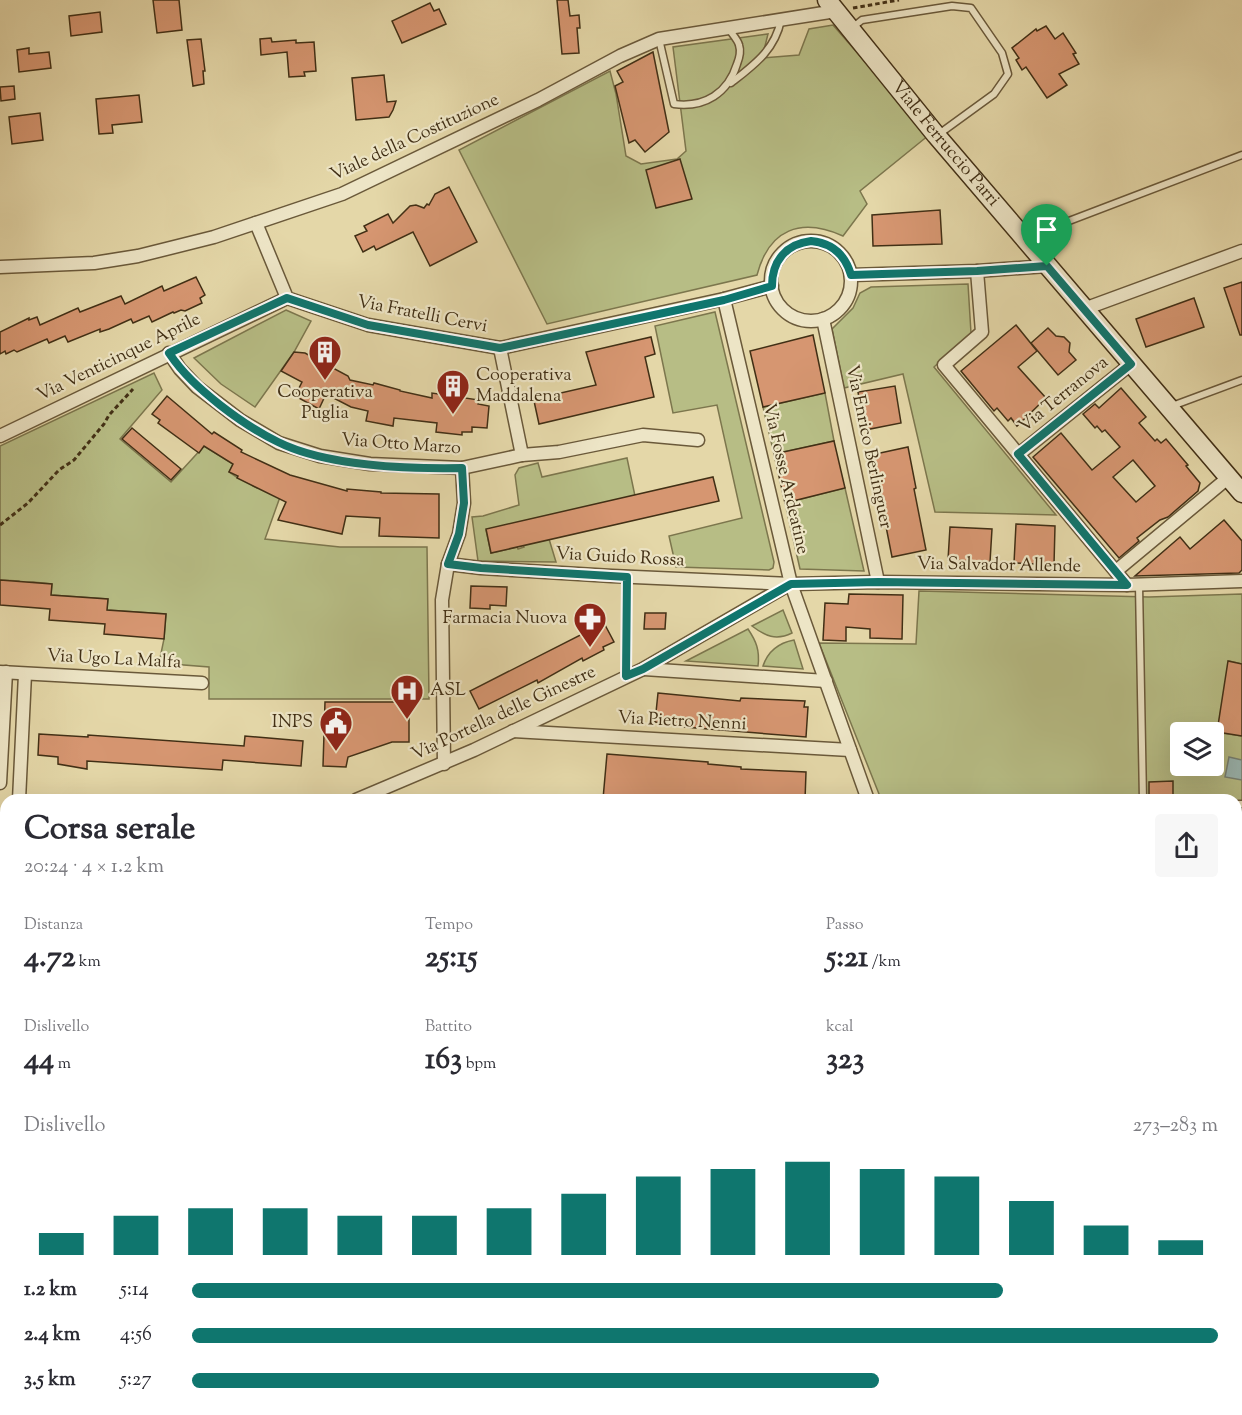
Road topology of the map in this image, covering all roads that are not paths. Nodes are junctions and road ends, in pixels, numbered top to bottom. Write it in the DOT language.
graph roads {
  1 [pos="831,6"];
  2 [pos="781,20"];
  3 [pos="729,28"];
  4 [pos="850,29"];
  5 [pos="659,39"];
  6 [pos="722,91"];
  7 [pos="936,135"];
  8 [pos="1242,155"];
  9 [pos="256,223"];
  10 [pos="1023,238"];
  11 [pos="1242,251"];
  12 [pos="1047,266"];
  13 [pos="0,267"];
  14 [pos="977,271"];
  15 [pos="851,275"];
  16 [pos="772,286"];
  17 [pos="287,298"];
  18 [pos="724,300"];
  19 [pos="1084,309"];
  20 [pos="823,319"];
  21 [pos="500,348"];
  22 [pos="169,353"];
  23 [pos="1131,364"];
  24 [pos="1242,380"];
  25 [pos="1169,407"];
  26 [pos="0,436"];
  27 [pos="698,440"];
  28 [pos="1018,454"];
  29 [pos="522,455"];
  30 [pos="462,468"];
  31 [pos="1229,477"];
  32 [pos="1242,493"];
  33 [pos="448,564"];
  34 [pos="1116,571"];
  35 [pos="1242,581"];
  36 [pos="878,582"];
  37 [pos="791,584"];
  38 [pos="1133,585"];
  39 [pos="643,669"];
  40 [pos="3,672"];
  41 [pos="25,674"];
  42 [pos="826,681"];
  43 [pos="202,683"];
  44 [pos="512,731"];
  45 [pos="850,750"];
  46 [pos="444,764"];
  47 [pos="0,783"];
  48 [pos="19,794"];
  49 [pos="371,794"];
  50 [pos="866,794"];
  51 [pos="1143,794"];
  1 -- 2 [label="street, Viale della Costituzione"];
  1 -- 4 [label="street, Viale Ferruccio Parri"];
  2 -- 3 [label="street, Viale della Costituzione"];
  2 -- 6 [label="lane"];
  3 -- 5 [label="street, Viale della Costituzione"];
  3 -- 6 [label="lane"];
  4 -- 7 [label="street, Viale Ferruccio Parri"];
  4 -- 7 [label="lane"];
  5 -- 6 [label="lane"];
  5 -- 9 [label="street, Viale della Costituzione"];
  7 -- 10 [label="street, Viale Ferruccio Parri"];
  8 -- 10 [label="lane"];
  9 -- 13 [label="street, Viale della Costituzione"];
  9 -- 17 [label="street"];
  10 -- 12 [label="street, Viale Ferruccio Parri"];
  11 -- 19 [label="street"];
  12 -- 14 [label="street"];
  12 -- 19 [label="street, Viale Ferruccio Parri"];
  14 -- 15 [label="street"];
  14 -- 28 [label="street"];
  15 -- 16 [label="street"];
  15 -- 20 [label="street"];
  16 -- 18 [label="street, Via Fratelli Cervi"];
  16 -- 20 [label="street"];
  17 -- 21 [label="street, Via Fratelli Cervi"];
  17 -- 22 [label="street, Via Venticinque Aprile"];
  18 -- 21 [label="street, Via Fratelli Cervi"];
  18 -- 37 [label="street, Via Fosse Ardeatine"];
  19 -- 23 [label="street, Viale Ferruccio Parri"];
  20 -- 36 [label="street, Via Enrico Berlinguer"];
  21 -- 29 [label="street"];
  22 -- 26 [label="street, Via Venticinque Aprile"];
  22 -- 30 [label="street, Via Otto Marzo"];
  23 -- 25 [label="street, Viale Ferruccio Parri"];
  23 -- 28 [label="street, Via Terranova"];
  24 -- 25 [label="lane"];
  25 -- 31 [label="street, Viale Ferruccio Parri"];
  27 -- 29 [label="street, Via Otto Marzo"];
  28 -- 34 [label="street"];
  29 -- 30 [label="street, Via Otto Marzo"];
  30 -- 33 [label="street"];
  31 -- 32 [label="street, Viale Ferruccio Parri"];
  31 -- 34 [label="street"];
  33 -- 37 [label="street, Via Guido Rossa"];
  33 -- 46 [label="street"];
  34 -- 38 [label="street"];
  35 -- 38 [label="street, Via Salvador Allende"];
  36 -- 37 [label="street, Via Salvador Allende"];
  36 -- 38 [label="street, Via Salvador Allende"];
  37 -- 39 [label="street, Via Portella delle Ginestre"];
  37 -- 42 [label="street, Via Fosse Ardeatine"];
  38 -- 51 [label="lane"];
  39 -- 42 [label="street"];
  39 -- 44 [label="street, Via Portella delle Ginestre"];
  40 -- 41 [label="street, Via Ugo La Malfa"];
  40 -- 47 [label="street, Via Ugo La Malfa"];
  41 -- 43 [label="street, Via Ugo La Malfa"];
  41 -- 48 [label="street, Via Ugo La Malfa"];
  42 -- 45 [label="street, Via Fosse Ardeatine"];
  44 -- 45 [label="street, Via Pietro Nenni"];
  44 -- 46 [label="street, Via Portella delle Ginestre"];
  45 -- 50 [label="street, Via Fosse Ardeatine"];
  46 -- 49 [label="street, Via Portella delle Ginestre"];
}
